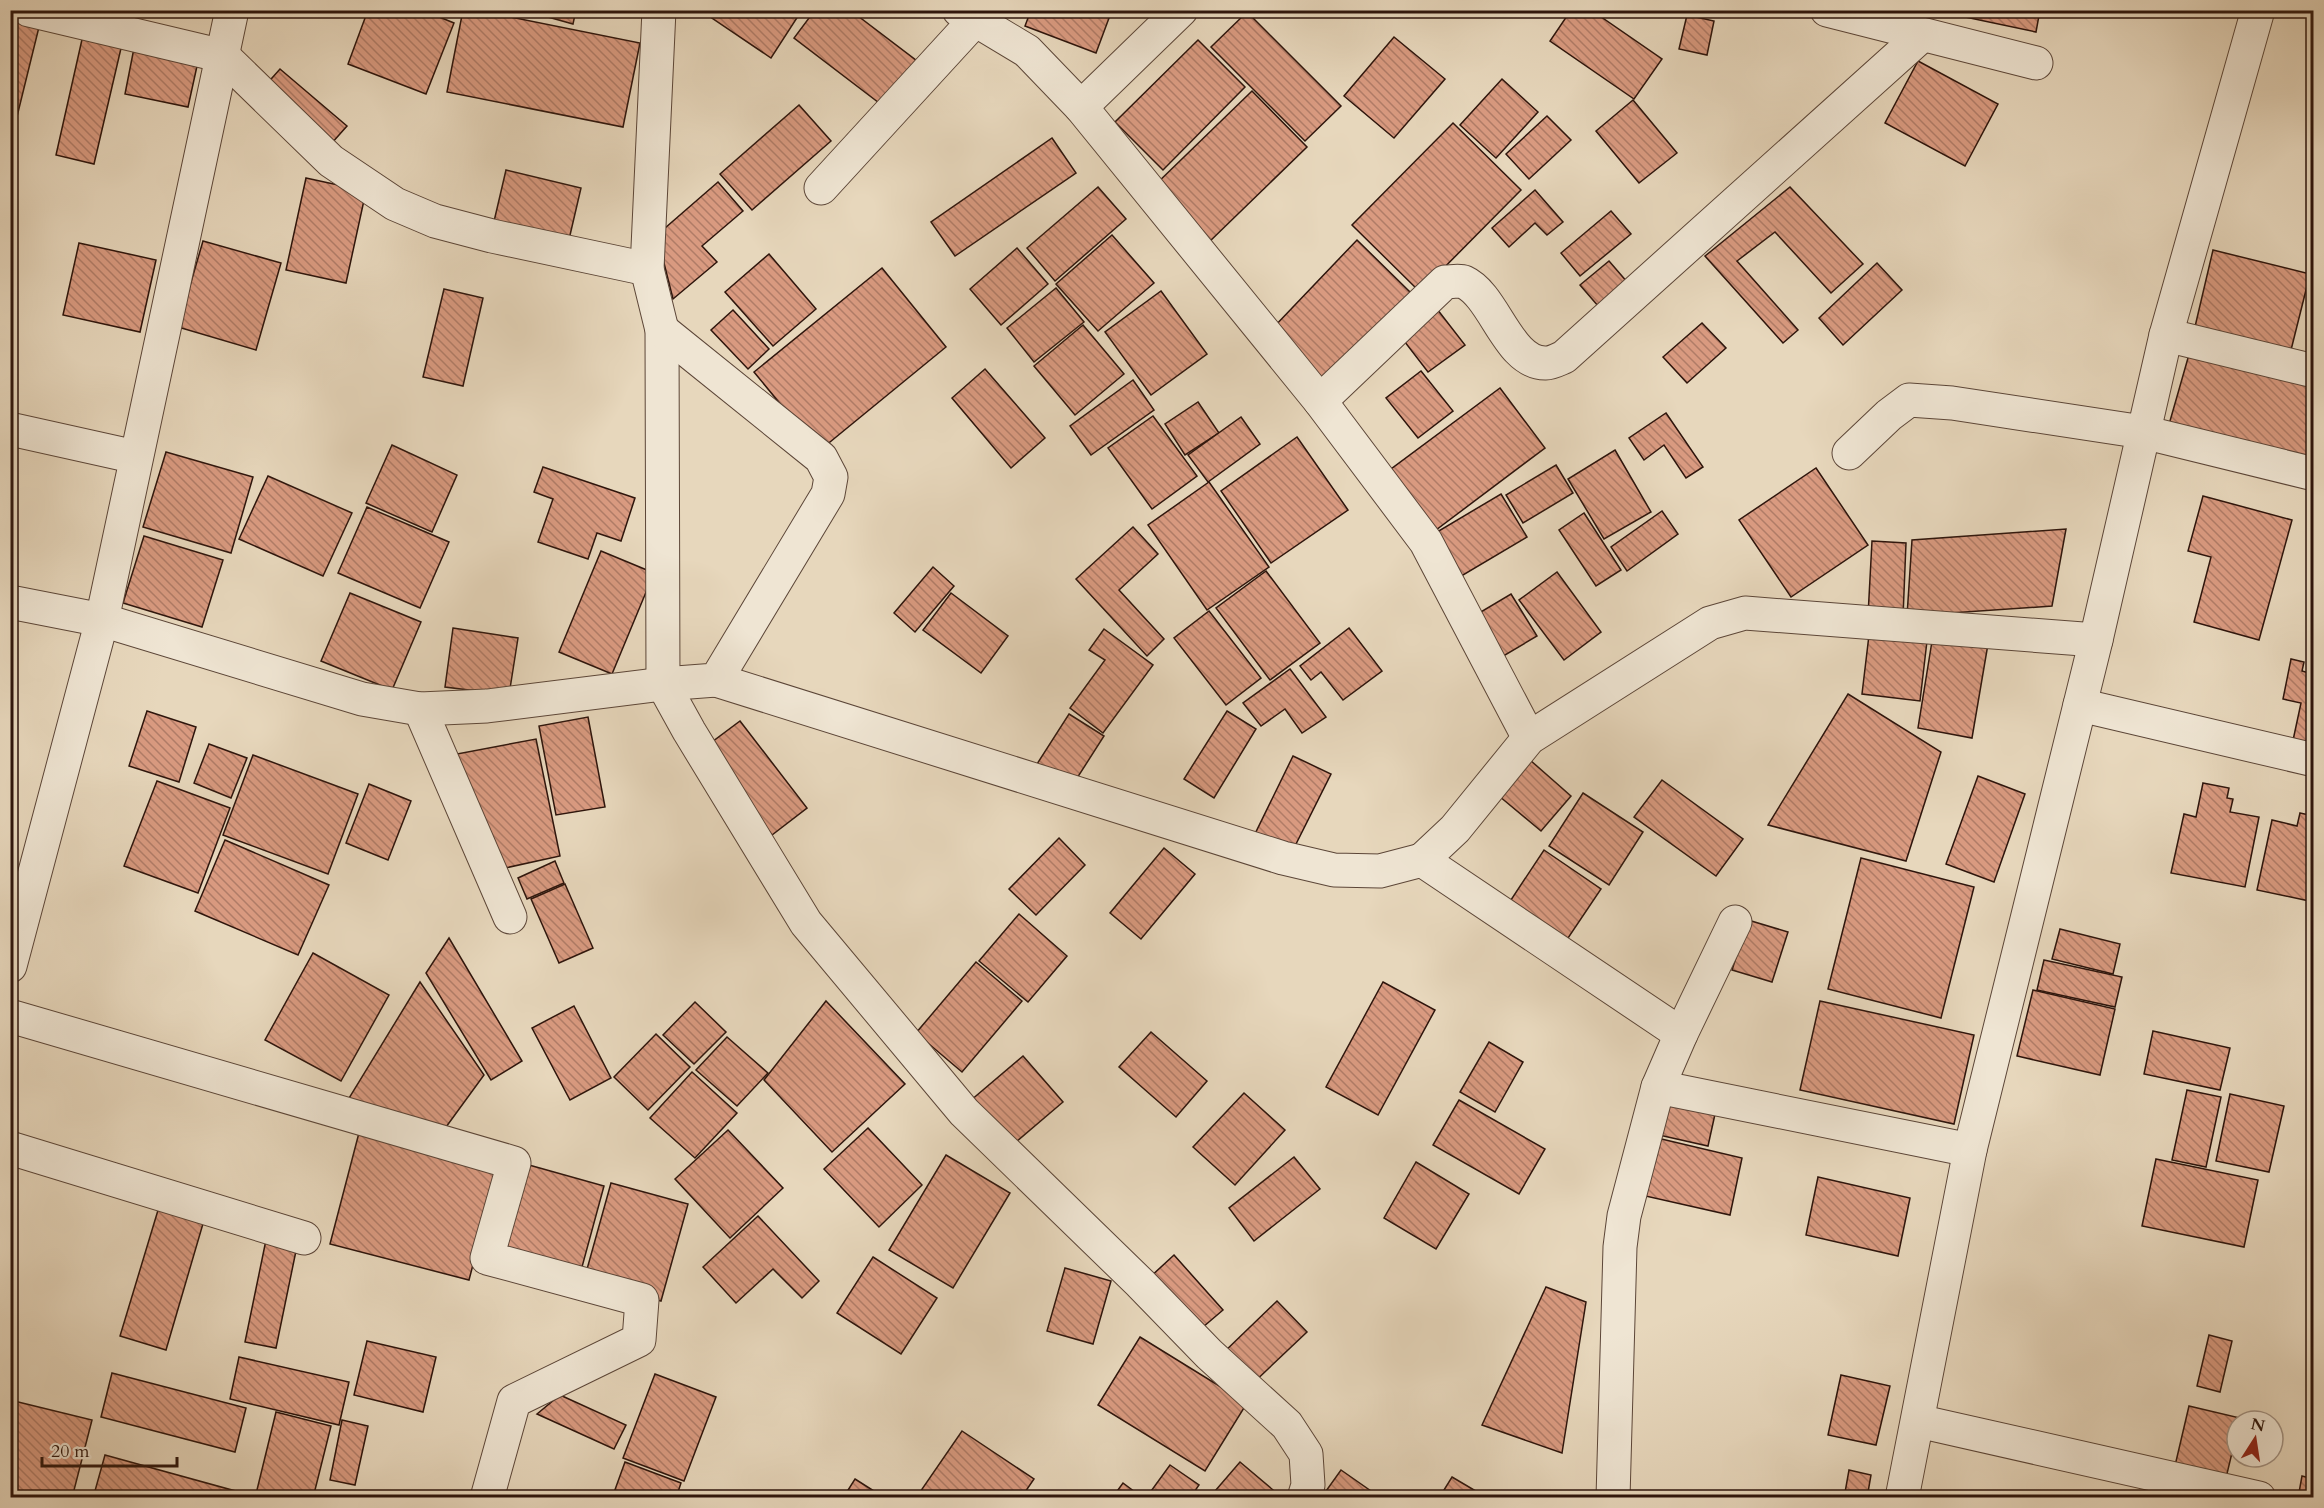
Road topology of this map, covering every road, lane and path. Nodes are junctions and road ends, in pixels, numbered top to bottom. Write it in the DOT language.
graph roads {
  1 [pos="29,10"];
  2 [pos="232,10"];
  3 [pos="659,10"];
  4 [pos="1180,10"];
  5 [pos="1827,10"];
  6 [pos="2258,10"];
  7 [pos="968,15"];
  8 [pos="1921,36"];
  9 [pos="223,56"];
  10 [pos="2036,63"];
  11 [pos="1081,107"];
  12 [pos="821,188"];
  13 [pos="647,269"];
  14 [pos="662,330"];
  15 [pos="2166,335"];
  16 [pos="2313,371"];
  17 [pos="1320,401"];
  18 [pos="10,429"];
  19 [pos="2143,432"];
  20 [pos="1849,453"];
  21 [pos="136,457"];
  22 [pos="2313,474"];
  23 [pos="10,602"];
  24 [pos="102,620"];
  25 [pos="2096,640"];
  26 [pos="716,680"];
  27 [pos="663,684"];
  28 [pos="2080,705"];
  29 [pos="420,709"];
  30 [pos="1529,738"];
  31 [pos="2313,760"];
  32 [pos="1422,860"];
  33 [pos="510,917"];
  34 [pos="1735,922"];
  35 [pos="10,966"];
  36 [pos="10,1016"];
  37 [pos="1681,1034"];
  38 [pos="1658,1088"];
  39 [pos="10,1148"];
  40 [pos="1970,1150"];
  41 [pos="304,1238"];
  42 [pos="1918,1421"];
  43 [pos="487,1497"];
  44 [pos="1304,1497"];
  45 [pos="1613,1497"];
  46 [pos="1902,1497"];
  47 [pos="2259,1497"];
  1 -- 9 [label="street"];
  2 -- 9 [label="street"];
  3 -- 13 [label="street"];
  4 -- 11 [label="street"];
  5 -- 8 [label="street"];
  6 -- 15 [label="street"];
  7 -- 11 [label="street"];
  7 -- 12 [label="street"];
  8 -- 10 [label="street"];
  8 -- 17 [label="street"];
  9 -- 13 [label="street"];
  9 -- 21 [label="street"];
  11 -- 17 [label="street"];
  13 -- 14 [label="street"];
  14 -- 26 [label="street"];
  14 -- 27 [label="street"];
  15 -- 16 [label="street"];
  15 -- 19 [label="street"];
  17 -- 30 [label="street"];
  18 -- 21 [label="street"];
  19 -- 20 [label="street"];
  19 -- 22 [label="street"];
  19 -- 25 [label="street"];
  21 -- 24 [label="street"];
  23 -- 24 [label="street"];
  24 -- 29 [label="street"];
  24 -- 35 [label="street"];
  25 -- 28 [label="street"];
  25 -- 30 [label="street"];
  26 -- 27 [label="street"];
  26 -- 32 [label="street"];
  27 -- 29 [label="street"];
  27 -- 44 [label="street"];
  28 -- 31 [label="street"];
  28 -- 40 [label="street"];
  29 -- 33 [label="street"];
  30 -- 32 [label="street"];
  32 -- 37 [label="street"];
  34 -- 37 [label="street"];
  36 -- 43 [label="street"];
  37 -- 38 [label="street"];
  38 -- 40 [label="street"];
  38 -- 45 [label="street"];
  39 -- 41 [label="street"];
  40 -- 42 [label="street"];
  42 -- 46 [label="street"];
  42 -- 47 [label="street"];
}
